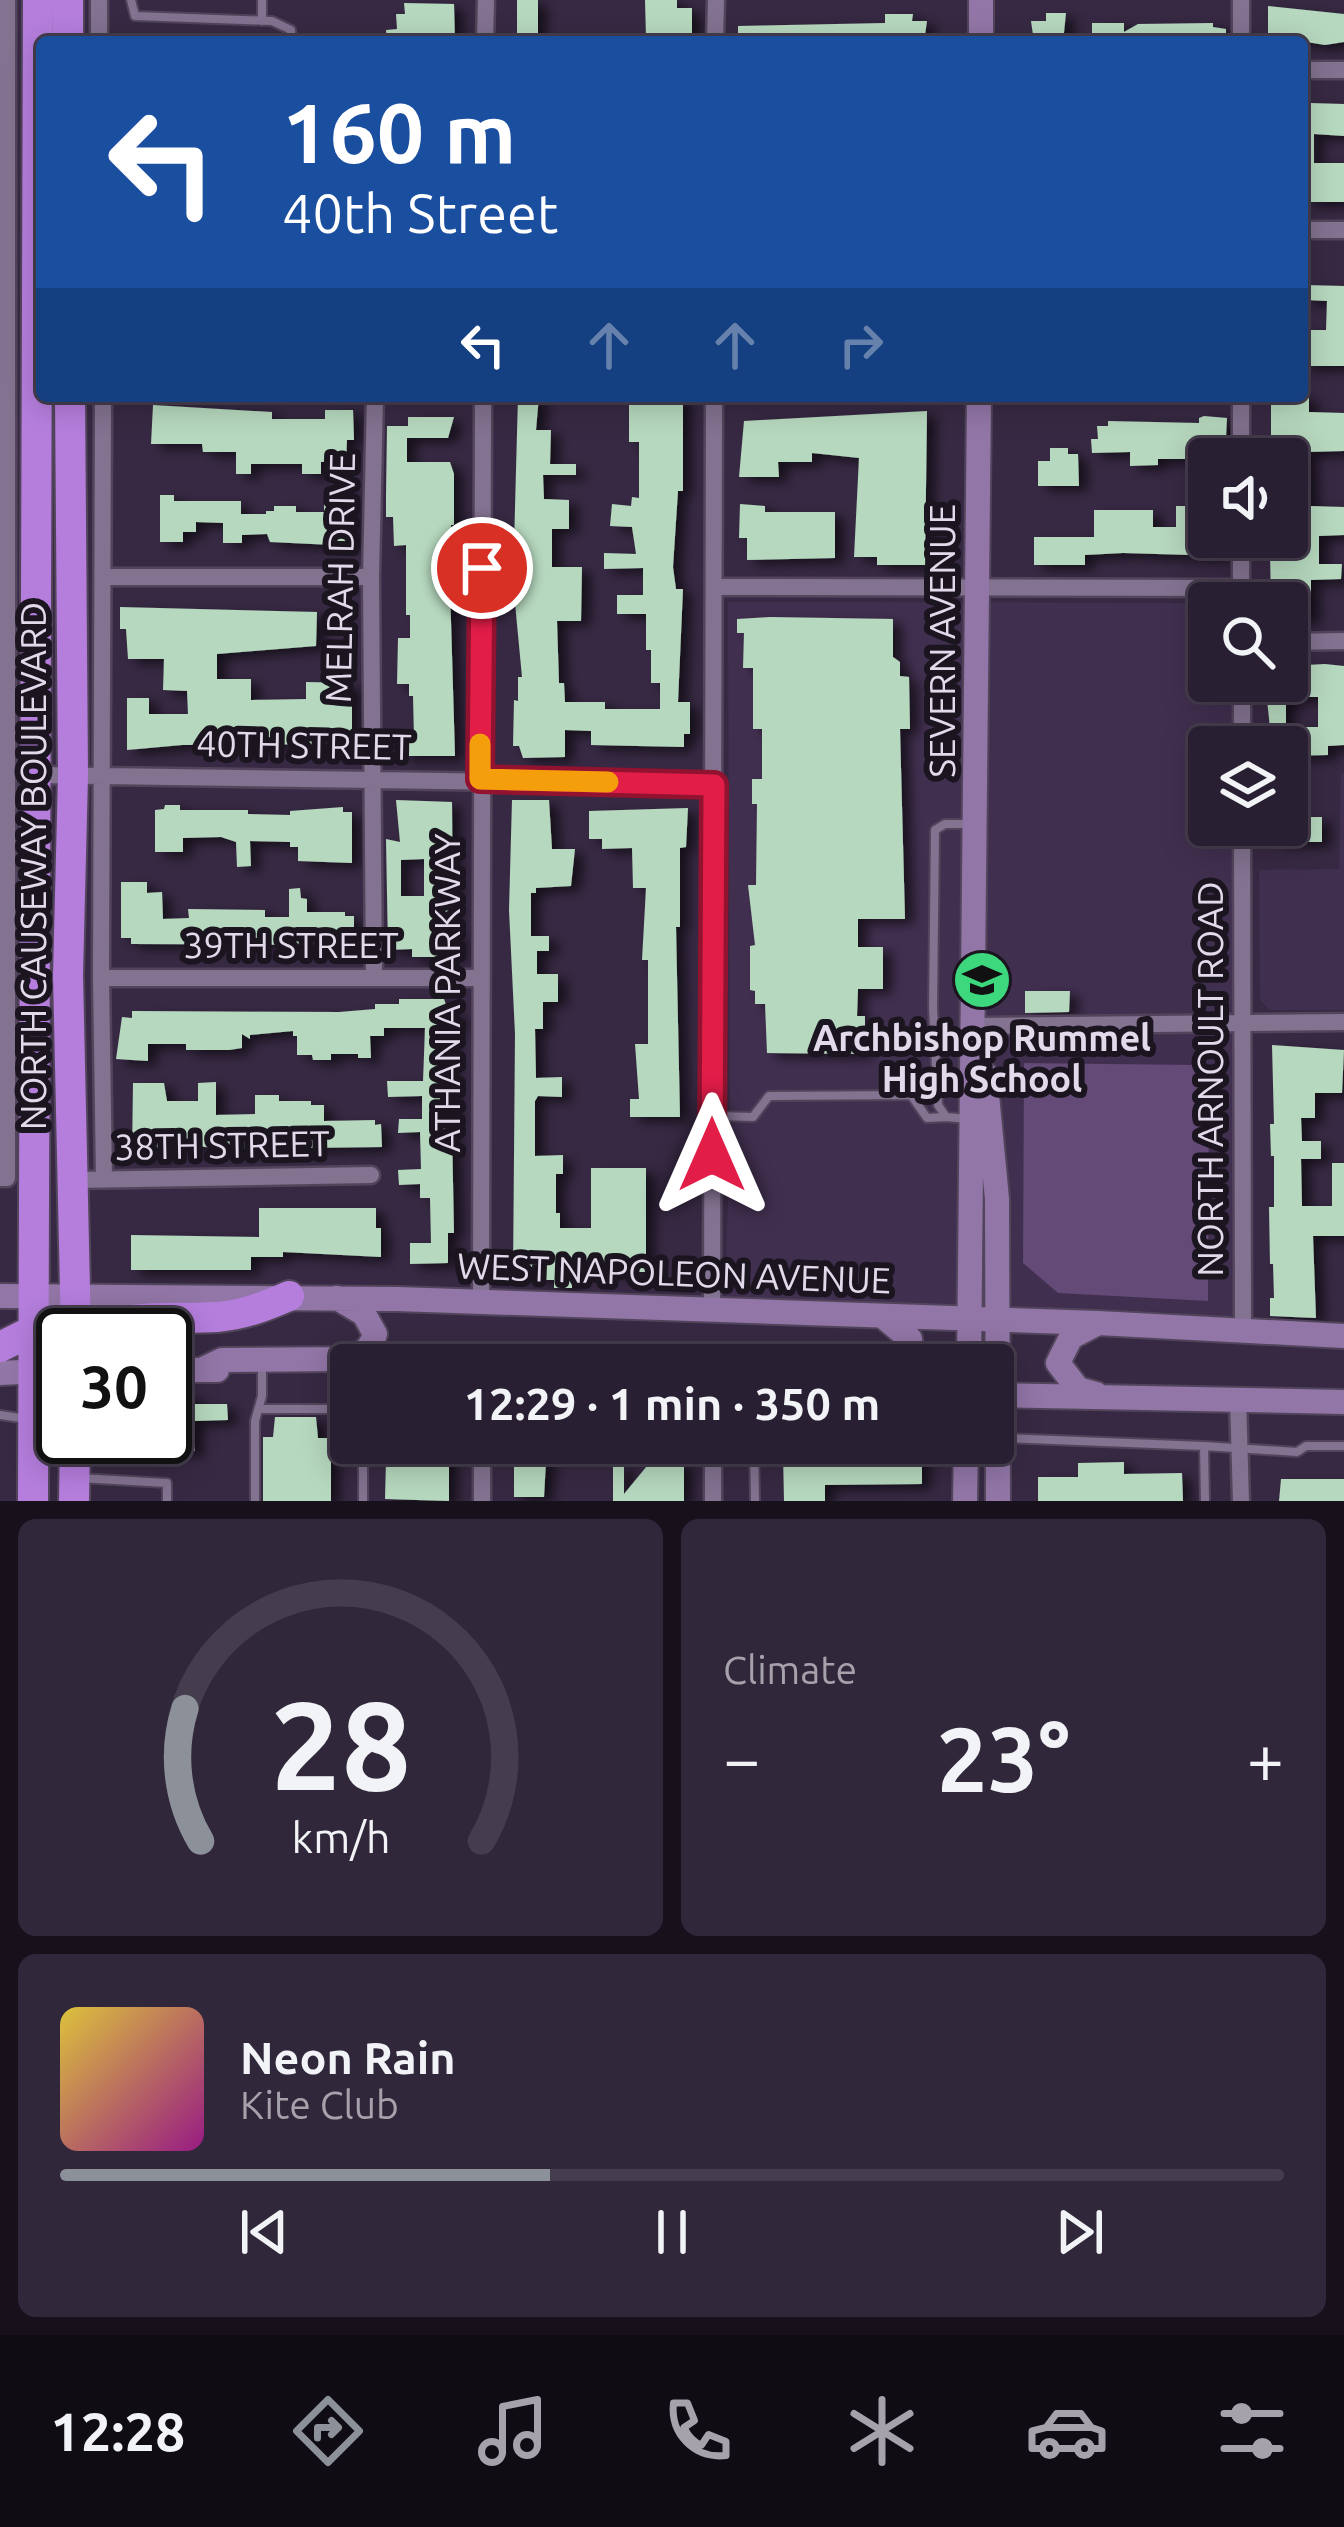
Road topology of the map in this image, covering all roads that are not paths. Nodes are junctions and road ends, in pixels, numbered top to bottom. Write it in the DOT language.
graph roads {
  1 [pos="8,0"];
  2 [pos="38,0"];
  3 [pos="68,0"];
  4 [pos="99,0"];
  5 [pos="131,0"];
  6 [pos="262,0"];
  7 [pos="486,0"];
  8 [pos="716,0"];
  9 [pos="981,0"];
  10 [pos="1240,0"];
  11 [pos="262,21"];
  12 [pos="68,36"];
  13 [pos="99,36"];
  14 [pos="291,36"];
  15 [pos="485,36"];
  16 [pos="716,36"];
  17 [pos="981,36"];
  18 [pos="1241,36"];
  19 [pos="1308,70"];
  20 [pos="1344,70"];
  21 [pos="22,185"];
  22 [pos="1308,230"];
  23 [pos="1344,230"];
  24 [pos="3,379"];
  25 [pos="70,402"];
  26 [pos="103,402"];
  27 [pos="375,402"];
  28 [pos="483,402"];
  29 [pos="715,402"];
  30 [pos="980,402"];
  31 [pos="1241,402"];
  32 [pos="1241,438"];
  33 [pos="3,576"];
  34 [pos="104,577"];
  35 [pos="371,577"];
  36 [pos="715,587"];
  37 [pos="978,588"];
  38 [pos="1188,594"];
  39 [pos="1344,641"];
  40 [pos="1308,642"];
  41 [pos="15,775"];
  42 [pos="87,775"];
  43 [pos="372,778"];
  44 [pos="480,779"];
  45 [pos="714,785"];
  46 [pos="977,824"];
  47 [pos="1242,846"];
  48 [pos="977,886"];
  49 [pos="68,975"];
  50 [pos="15,976"];
  51 [pos="374,977"];
  52 [pos="101,978"];
  53 [pos="480,978"];
  54 [pos="1243,1022"];
  55 [pos="1344,1022"];
  56 [pos="980,1026"];
  57 [pos="712,1116"];
  58 [pos="969,1118"];
  59 [pos="371,1175"];
  60 [pos="3,1178"];
  61 [pos="90,1180"];
  62 [pos="0,1296"];
  63 [pos="77,1296"];
  64 [pos="289,1296"];
  65 [pos="33,1297"];
  66 [pos="335,1298"];
  67 [pos="482,1302"];
  68 [pos="77,1308"];
  69 [pos="712,1311"];
  70 [pos="192,1317"];
  71 [pos="885,1318"];
  72 [pos="970,1319"];
  73 [pos="998,1320"];
  74 [pos="1099,1323"];
  75 [pos="35,1332"];
  76 [pos="1243,1332"];
  77 [pos="1344,1336"];
  78 [pos="912,1344"];
  79 [pos="969,1344"];
  80 [pos="997,1344"];
  81 [pos="0,1347"];
  82 [pos="262,1365"];
  83 [pos="192,1370"];
  84 [pos="330,1370"];
  85 [pos="36,1372"];
  86 [pos="0,1373"];
  87 [pos="1014,1395"];
  88 [pos="1102,1396"];
  89 [pos="1238,1398"];
  90 [pos="1344,1402"];
  91 [pos="259,1409"];
  92 [pos="330,1409"];
  93 [pos="0,1415"];
  94 [pos="36,1415"];
  95 [pos="34,1422"];
  96 [pos="1014,1439"];
  97 [pos="1204,1446"];
  98 [pos="1344,1447"];
  99 [pos="1234,1448"];
  100 [pos="363,1464"];
  101 [pos="482,1464"];
  102 [pos="712,1464"];
  103 [pos="754,1464"];
  104 [pos="966,1464"];
  105 [pos="998,1464"];
  106 [pos="74,1489"];
  107 [pos="33,1501"];
  108 [pos="49,1501"];
  109 [pos="167,1501"];
  110 [pos="255,1501"];
  111 [pos="362,1501"];
  112 [pos="482,1501"];
  113 [pos="713,1501"];
  114 [pos="755,1501"];
  115 [pos="965,1501"];
  116 [pos="998,1501"];
  117 [pos="1204,1501"];
  118 [pos="1241,1501"];
  1 -- 21 [label="street, NORTH CAUSEWAY BOULEVARD"];
  2 -- 21 [label="highway, NORTH CAUSEWAY BOULEVARD"];
  3 -- 12 [label="highway"];
  4 -- 13 [label="street"];
  5 -- 11 [label="lane"];
  6 -- 11 [label="lane"];
  7 -- 15 [label="street"];
  8 -- 16 [label="street"];
  9 -- 17 [label="main road"];
  10 -- 18 [label="street"];
  11 -- 14 [label="lane"];
  19 -- 20 [label="street"];
  21 -- 24 [label="street, NORTH CAUSEWAY BOULEVARD"];
  21 -- 41 [label="highway, NORTH CAUSEWAY BOULEVARD"];
  22 -- 23 [label="street"];
  24 -- 33 [label="street, NORTH CAUSEWAY BOULEVARD"];
  25 -- 42 [label="highway, NORTH CAUSEWAY BOULEVARD"];
  26 -- 34 [label="street, NORTH CAUSEWAY BOULEVARD"];
  27 -- 35 [label="street, MELRAH DRIVE"];
  28 -- 44 [label="street, ATHANIA PARKWAY"];
  29 -- 36 [label="street"];
  30 -- 37 [label="main road, SEVERN AVENUE"];
  31 -- 32 [label="street"];
  33 -- 41 [label="street, NORTH CAUSEWAY BOULEVARD"];
  34 -- 35 [label="street"];
  34 -- 42 [label="street, NORTH CAUSEWAY BOULEVARD"];
  35 -- 43 [label="street, MELRAH DRIVE"];
  36 -- 37 [label="street"];
  36 -- 45 [label="street"];
  37 -- 38 [label="street"];
  37 -- 46 [label="main road, SEVERN AVENUE"];
  39 -- 40 [label="street"];
  41 -- 42 [label="street, 40TH STREET"];
  41 -- 50 [label="highway, NORTH CAUSEWAY BOULEVARD"];
  42 -- 43 [label="street, 40TH STREET"];
  42 -- 49 [label="highway, NORTH CAUSEWAY BOULEVARD"];
  42 -- 52 [label="street, NORTH CAUSEWAY BOULEVARD"];
  43 -- 44 [label="street, 40TH STREET"];
  43 -- 51 [label="street, MELRAH DRIVE"];
  44 -- 45 [label="street, 40TH STREET"];
  44 -- 53 [label="street, ATHANIA PARKWAY"];
  45 -- 57 [label="street"];
  46 -- 48 [label="main road, SEVERN AVENUE"];
  46 -- 58 [label="lane"];
  47 -- 54 [label="street, NORTH ARNOULT ROAD"];
  48 -- 56 [label="main road, SEVERN AVENUE"];
  48 -- 58 [label="main road, SEVERN AVENUE"];
  49 -- 50 [label="street"];
  49 -- 61 [label="highway, NORTH CAUSEWAY BOULEVARD"];
  50 -- 60 [label="street, NORTH CAUSEWAY BOULEVARD"];
  50 -- 65 [label="highway, NORTH CAUSEWAY BOULEVARD"];
  51 -- 52 [label="street, 39TH STREET"];
  51 -- 53 [label="street, 39TH STREET"];
  52 -- 61 [label="street, NORTH CAUSEWAY BOULEVARD"];
  53 -- 67 [label="street, ATHANIA PARKWAY"];
  54 -- 55 [label="street"];
  54 -- 56 [label="street"];
  54 -- 76 [label="street, NORTH ARNOULT ROAD"];
  56 -- 58 [label="main road, SEVERN AVENUE"];
  57 -- 58 [label="lane"];
  57 -- 69 [label="street"];
  58 -- 72 [label="main road, SEVERN AVENUE"];
  58 -- 73 [label="main road, SEVERN AVENUE"];
  59 -- 61 [label="street, 38TH STREET"];
  61 -- 63 [label="highway, NORTH CAUSEWAY BOULEVARD"];
  62 -- 65 [label="main road, WEST NAPOLEON AVENUE"];
  63 -- 64 [label="main road, WEST NAPOLEON AVENUE"];
  63 -- 65 [label="main road, WEST NAPOLEON AVENUE"];
  63 -- 68 [label="highway, NORTH CAUSEWAY BOULEVARD"];
  63 -- 75 [label="highway"];
  64 -- 66 [label="main road, WEST NAPOLEON AVENUE"];
  64 -- 70 [label="highway"];
  65 -- 75 [label="highway, NORTH CAUSEWAY BOULEVARD"];
  66 -- 67 [label="main road, WEST NAPOLEON AVENUE"];
  66 -- 82 [label="main road"];
  67 -- 69 [label="main road, WEST NAPOLEON AVENUE"];
  69 -- 71 [label="main road, WEST NAPOLEON AVENUE"];
  71 -- 72 [label="main road, WEST NAPOLEON AVENUE"];
  71 -- 78 [label="main road"];
  72 -- 73 [label="main road, WEST NAPOLEON AVENUE"];
  72 -- 79 [label="main road, SEVERN AVENUE"];
  73 -- 74 [label="main road, WEST NAPOLEON AVENUE"];
  73 -- 80 [label="main road, SEVERN AVENUE"];
  74 -- 76 [label="main road, WEST NAPOLEON AVENUE"];
  74 -- 88 [label="main road"];
  75 -- 81 [label="highway"];
  76 -- 77 [label="main road, WEST NAPOLEON AVENUE"];
  82 -- 83 [label="main road"];
  82 -- 84 [label="main road"];
  82 -- 91 [label="lane"];
  85 -- 86 [label="main road"];
  87 -- 88 [label="main road"];
  88 -- 89 [label="main road"];
  89 -- 90 [label="main road"];
  89 -- 99 [label="street"];
  91 -- 92 [label="lane"];
  91 -- 110 [label="lane"];
  93 -- 95 [label="lane"];
  94 -- 95 [label="highway, NORTH CAUSEWAY BOULEVARD"];
  95 -- 107 [label="highway, NORTH CAUSEWAY BOULEVARD"];
  95 -- 108 [label="highway"];
  96 -- 97 [label="lane"];
  97 -- 99 [label="lane"];
  97 -- 117 [label="lane"];
  98 -- 99 [label="lane"];
  99 -- 118 [label="street"];
  100 -- 111 [label="lane"];
  101 -- 112 [label="street"];
  102 -- 113 [label="street"];
  103 -- 114 [label="lane"];
  104 -- 115 [label="main road"];
  105 -- 116 [label="main road, SEVERN AVENUE"];
  106 -- 109 [label="lane"];
}
